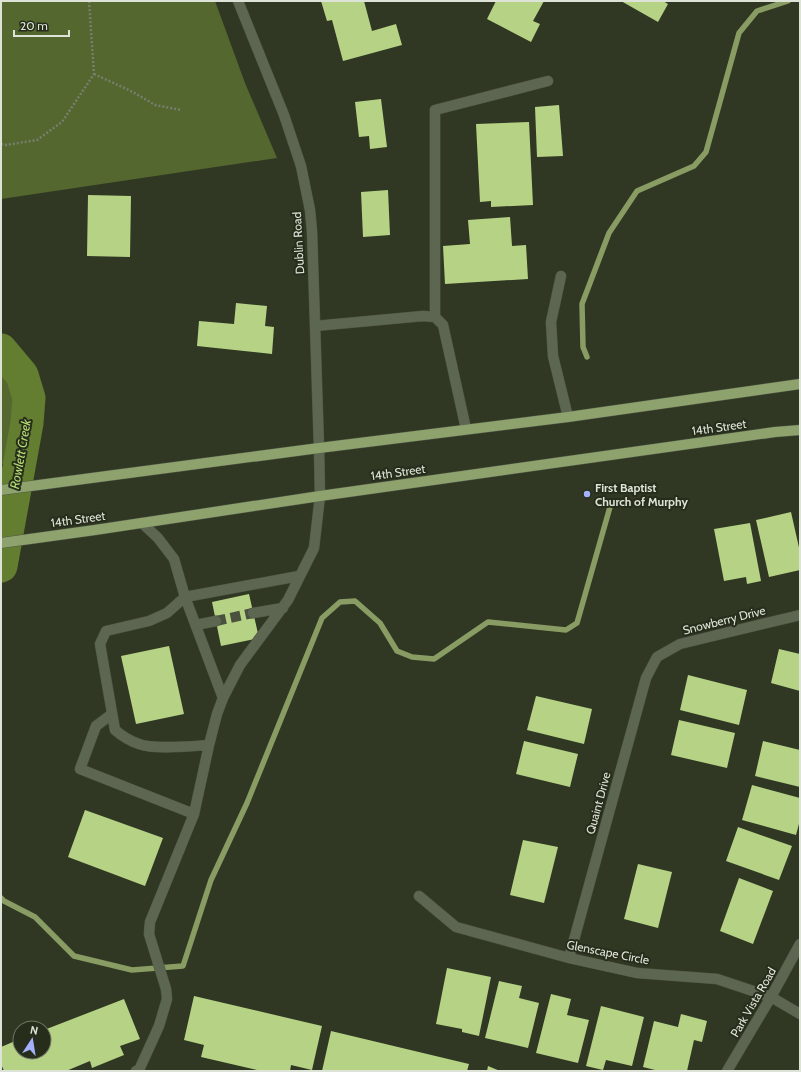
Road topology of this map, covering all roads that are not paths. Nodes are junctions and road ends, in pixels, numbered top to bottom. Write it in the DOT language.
graph roads {
  1 [pos="238,1"];
  2 [pos="548,81"];
  3 [pos="561,276"];
  4 [pos="435,317"];
  5 [pos="315,326"];
  6 [pos="800,384"];
  7 [pos="568,417"];
  8 [pos="466,429"];
  9 [pos="800,430"];
  10 [pos="319,448"];
  11 [pos="1,490"];
  12 [pos="320,496"];
  13 [pos="142,523"];
  14 [pos="1,543"];
  15 [pos="299,576"];
  16 [pos="185,597"];
  17 [pos="282,608"];
  18 [pos="254,613"];
  19 [pos="800,615"];
  20 [pos="216,621"];
  21 [pos="196,625"];
  22 [pos="657,657"];
  23 [pos="223,698"];
  24 [pos="112,714"];
  25 [pos="209,745"];
  26 [pos="194,814"];
  27 [pos="419,896"];
  28 [pos="800,944"];
  29 [pos="569,958"];
  30 [pos="771,998"];
  31 [pos="800,1014"];
  32 [pos="139,1071"];
  33 [pos="727,1071"];
  1 -- 5 [label="street, Dublin Road"];
  2 -- 4 [label="street"];
  3 -- 7 [label="street"];
  4 -- 5 [label="street"];
  4 -- 8 [label="street"];
  5 -- 10 [label="street, Dublin Road"];
  6 -- 7 [label="main road"];
  7 -- 8 [label="main road"];
  8 -- 10 [label="main road"];
  9 -- 12 [label="main road, 14th Street"];
  10 -- 11 [label="main road"];
  10 -- 12 [label="street, Dublin Road"];
  12 -- 13 [label="main road, 14th Street"];
  12 -- 15 [label="street, Dublin Road"];
  13 -- 14 [label="main road, 14th Street"];
  13 -- 16 [label="street"];
  15 -- 16 [label="street"];
  15 -- 17 [label="street, Dublin Road"];
  16 -- 21 [label="street"];
  16 -- 24 [label="street"];
  17 -- 18 [label="street"];
  17 -- 23 [label="street, Dublin Road"];
  19 -- 22 [label="street, Snowberry Drive"];
  20 -- 21 [label="street"];
  21 -- 23 [label="street"];
  22 -- 29 [label="street, Quaint Drive"];
  23 -- 25 [label="street, Dublin Road"];
  24 -- 25 [label="street"];
  24 -- 26 [label="street"];
  25 -- 26 [label="street, Dublin Road"];
  26 -- 32 [label="street, Dublin Road"];
  27 -- 29 [label="street, Glenscape Circle"];
  28 -- 30 [label="street, Park Vista Road"];
  29 -- 30 [label="street, Glenscape Circle"];
  30 -- 31 [label="street, Glenscape Circle"];
  30 -- 33 [label="street, Park Vista Road"];
}
